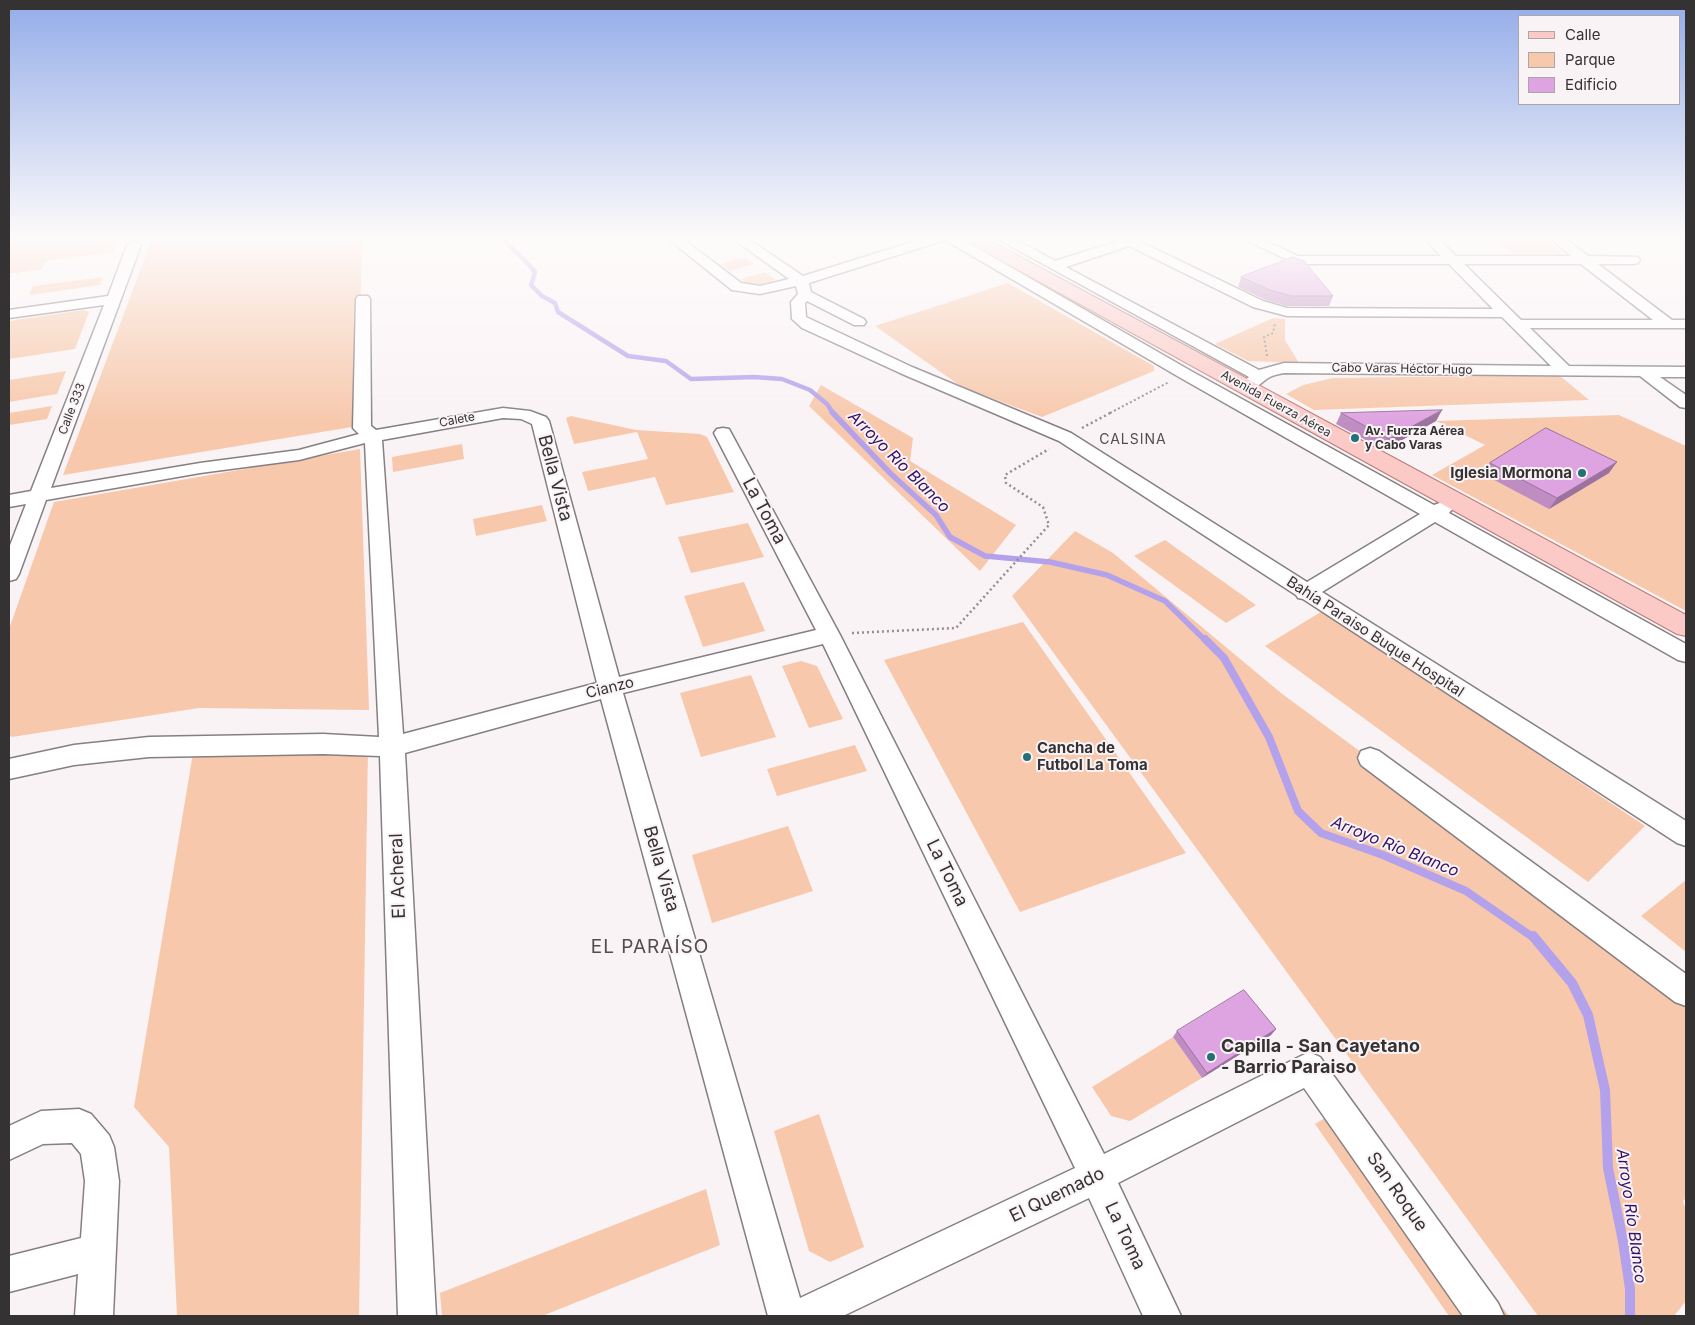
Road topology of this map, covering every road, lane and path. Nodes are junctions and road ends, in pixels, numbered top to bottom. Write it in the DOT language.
graph roads {
  1 [pos="114,299"];
  2 [pos="108,300"];
  3 [pos="363,300"];
  4 [pos="799,300"];
  5 [pos="822,300"];
  6 [pos="1057,300"];
  7 [pos="1098,300"];
  8 [pos="1116,300"];
  9 [pos="1250,300"];
  10 [pos="1493,300"];
  11 [pos="1636,300"];
  12 [pos="1279,310"];
  13 [pos="1506,313"];
  14 [pos="9,314"];
  15 [pos="859,322"];
  16 [pos="1518,324"];
  17 [pos="1668,324"];
  18 [pos="1686,324"];
  19 [pos="1565,371"];
  20 [pos="1644,372"];
  21 [pos="1686,372"];
  22 [pos="1186,374"];
  23 [pos="1258,378"];
  24 [pos="1686,403"];
  25 [pos="540,420"];
  26 [pos="723,433"];
  27 [pos="373,436"];
  28 [pos="1065,437"];
  29 [pos="38,495"];
  30 [pos="9,501"];
  31 [pos="1454,501"];
  32 [pos="1434,513"];
  33 [pos="9,574"];
  34 [pos="1305,593"];
  35 [pos="1686,627"];
  36 [pos="829,634"];
  37 [pos="1686,654"];
  38 [pos="610,688"];
  39 [pos="392,746"];
  40 [pos="1370,758"];
  41 [pos="9,769"];
  42 [pos="1686,835"];
  43 [pos="1686,992"];
  44 [pos="1309,1068"];
  45 [pos="9,1143"];
  46 [pos="1097,1176"];
  47 [pos="98,1251"];
  48 [pos="9,1274"];
  49 [pos="94,1316"];
  50 [pos="417,1316"];
  51 [pos="786,1316"];
  52 [pos="803,1316"];
  53 [pos="1162,1316"];
  54 [pos="1484,1316"];
  1 -- 29 [label="street, Calle 333"];
  2 -- 14 [label="street"];
  3 -- 27 [label="street"];
  4 -- 28 [label="street, Bahía Paraiso Buque Hospital"];
  5 -- 15 [label="street"];
  6 -- 22 [label="street"];
  7 -- 23 [label="main road, Avenida Fuerza Aérea"];
  8 -- 23 [label="street"];
  9 -- 12 [label="street"];
  10 -- 13 [label="street"];
  11 -- 17 [label="street"];
  12 -- 13 [label="street"];
  12 -- 23 [label="path"];
  13 -- 16 [label="street"];
  16 -- 17 [label="street"];
  16 -- 19 [label="street"];
  17 -- 18 [label="street"];
  19 -- 20 [label="street, Cabo Varas Héctor Hugo"];
  19 -- 23 [label="street, Cabo Varas Héctor Hugo"];
  20 -- 21 [label="street, Cabo Varas Héctor Hugo"];
  20 -- 24 [label="street"];
  22 -- 28 [label="path"];
  22 -- 32 [label="street"];
  23 -- 31 [label="main road, Avenida Fuerza Aérea"];
  25 -- 27 [label="street, Calete"];
  25 -- 38 [label="street, Bella Vista"];
  26 -- 36 [label="street, La Toma"];
  27 -- 29 [label="street, Calete"];
  27 -- 39 [label="street, El Acheral"];
  28 -- 34 [label="street, Bahía Paraiso Buque Hospital"];
  28 -- 36 [label="path"];
  29 -- 30 [label="street"];
  29 -- 33 [label="street, Calle 333"];
  31 -- 32 [label="street"];
  31 -- 35 [label="main road, Avenida Fuerza Aérea"];
  32 -- 34 [label="street"];
  32 -- 37 [label="street"];
  34 -- 42 [label="street, Bahía Paraiso Buque Hospital"];
  36 -- 38 [label="street, Cianzo"];
  36 -- 46 [label="street, La Toma"];
  38 -- 39 [label="street, Cianzo"];
  38 -- 51 [label="street, Bella Vista"];
  39 -- 41 [label="street, Cianzo"];
  39 -- 50 [label="street, El Acheral"];
  40 -- 43 [label="street"];
  44 -- 46 [label="street, El Quemado"];
  44 -- 54 [label="street, San Roque"];
  45 -- 47 [label="street"];
  46 -- 52 [label="street, El Quemado"];
  46 -- 53 [label="street, La Toma"];
  47 -- 48 [label="street"];
  47 -- 49 [label="street"];
}
